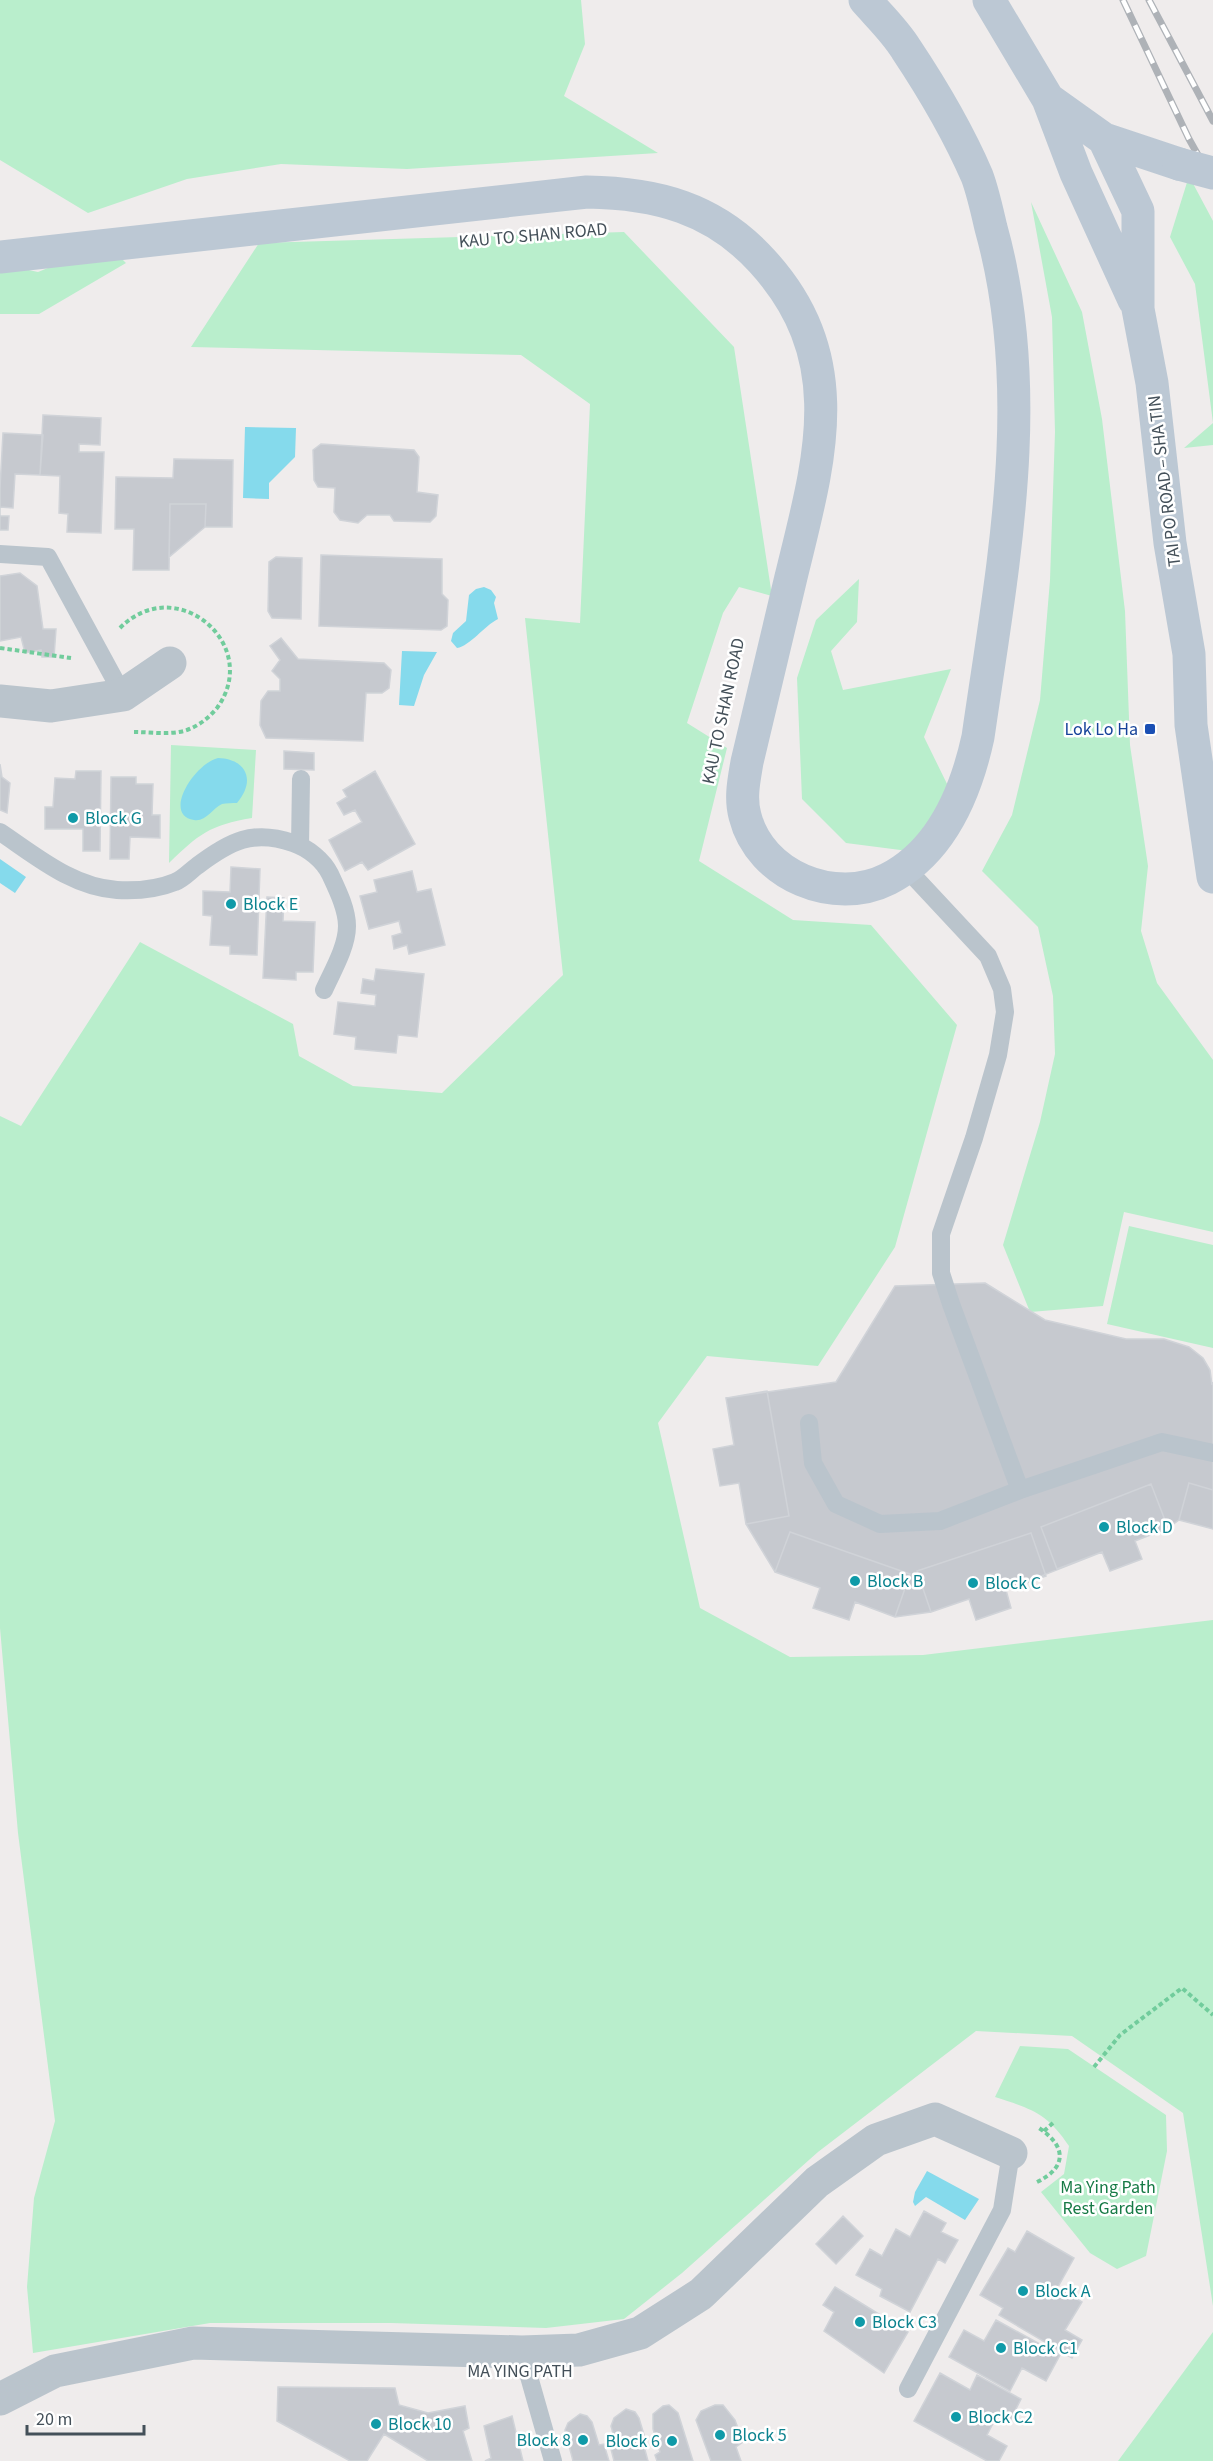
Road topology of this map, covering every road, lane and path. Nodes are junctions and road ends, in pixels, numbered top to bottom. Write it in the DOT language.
graph roads {
  1 [pos="865,0"];
  2 [pos="989,0"];
  3 [pos="1048,99"];
  4 [pos="1104,139"];
  5 [pos="1213,173"];
  6 [pos="0,257"];
  7 [pos="1138,309"];
  8 [pos="0,554"];
  9 [pos="1189,654"];
  10 [pos="170,663"];
  11 [pos="1213,689"];
  12 [pos="123,695"];
  13 [pos="0,700"];
  14 [pos="301,779"];
  15 [pos="0,832"];
  16 [pos="300,846"];
  17 [pos="905,867"];
  18 [pos="1213,877"];
  19 [pos="1213,883"];
  20 [pos="1213,898"];
  21 [pos="324,990"];
  22 [pos="809,1423"];
  23 [pos="1213,1453"];
  24 [pos="1020,1490"];
  25 [pos="1213,2015"];
  26 [pos="1094,2067"];
  27 [pos="1030,2123"];
  28 [pos="1053,2123"];
  29 [pos="1044,2131"];
  30 [pos="1011,2153"];
  31 [pos="1005,2189"];
  32 [pos="522,2352"];
  33 [pos="908,2389"];
  34 [pos="0,2399"];
  35 [pos="553,2461"];
  1 -- 17 [label="street, KAU TO SHAN ROAD"];
  2 -- 3 [label="street, TAI PO ROAD – SHA TIN"];
  3 -- 4 [label="street, TAI PO ROAD – SHA TIN"];
  3 -- 7 [label="street, TAI PO ROAD – SHA TIN"];
  4 -- 5 [label="street, TAI PO ROAD – SHA TIN, bridge"];
  4 -- 7 [label="street, TAI PO ROAD – SHA TIN"];
  6 -- 17 [label="street, KAU TO SHAN ROAD"];
  7 -- 9 [label="street, TAI PO ROAD – SHA TIN"];
  8 -- 12 [label="lane"];
  9 -- 11 [label="street, TAI PO ROAD – SHA TIN"];
  9 -- 18 [label="street, TAI PO ROAD – SHA TIN"];
  10 -- 12 [label="street"];
  12 -- 13 [label="street"];
  14 -- 16 [label="lane"];
  15 -- 16 [label="lane"];
  16 -- 21 [label="lane"];
  17 -- 24 [label="lane"];
  19 -- 20 [label="street"];
  22 -- 24 [label="lane"];
  23 -- 24 [label="lane"];
  25 -- 26 [label="path"];
  27 -- 29 [label="path"];
  28 -- 29 [label="path"];
  29 -- 31 [label="path"];
  30 -- 31 [label="lane"];
  30 -- 32 [label="street, MA YING PATH"];
  31 -- 33 [label="lane"];
  32 -- 34 [label="street, MA YING PATH"];
  32 -- 35 [label="lane"];
}
